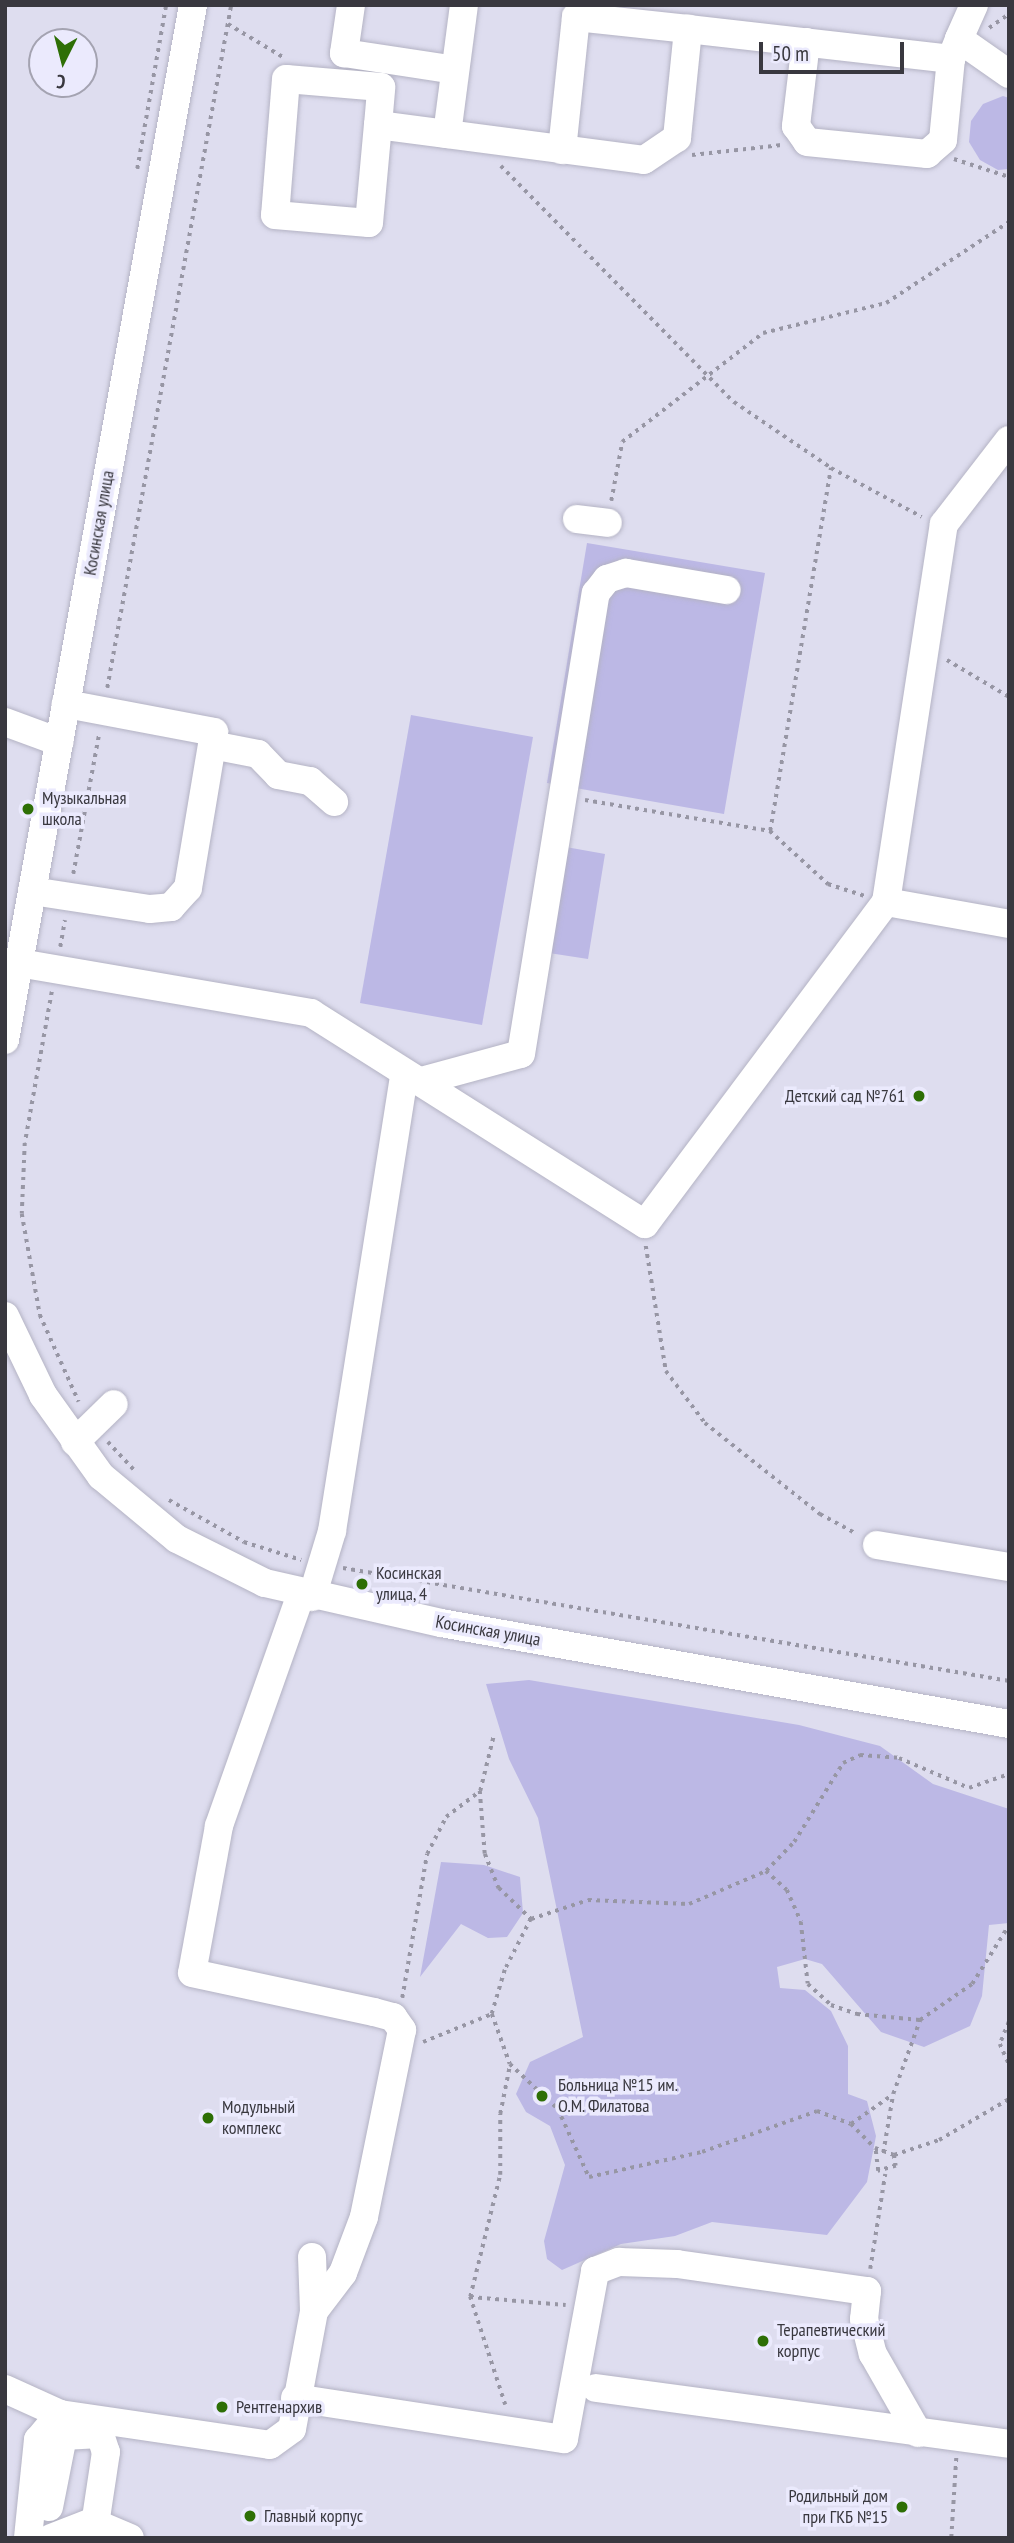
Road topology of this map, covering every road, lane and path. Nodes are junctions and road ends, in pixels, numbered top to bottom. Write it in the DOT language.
graph roads {
  1 [pos="193,5"];
  2 [pos="231,5"];
  3 [pos="351,5"];
  4 [pos="464,5"];
  5 [pos="974,5"];
  6 [pos="228,24"];
  7 [pos="688,29"];
  8 [pos="806,42"];
  9 [pos="955,49"];
  10 [pos="295,63"];
  11 [pos="455,70"];
  12 [pos="1009,74"];
  13 [pos="378,125"];
  14 [pos="447,134"];
  15 [pos="807,142"];
  16 [pos="934,147"];
  17 [pos="562,150"];
  18 [pos="685,156"];
  19 [pos="489,163"];
  20 [pos="1009,177"];
  21 [pos="1009,222"];
  22 [pos="708,374"];
  23 [pos="1009,440"];
  24 [pos="622,442"];
  25 [pos="831,468"];
  26 [pos="915,515"];
  27 [pos="577,519"];
  28 [pos="608,523"];
  29 [pos="727,590"];
  30 [pos="927,648"];
  31 [pos="1009,697"];
  32 [pos="66,704"];
  33 [pos="103,711"];
  34 [pos="5,722"];
  35 [pos="59,742"];
  36 [pos="212,745"];
  37 [pos="563,796"];
  38 [pos="334,802"];
  39 [pos="770,831"];
  40 [pos="32,891"];
  41 [pos="69,897"];
  42 [pos="886,902"];
  43 [pos="1009,924"];
  44 [pos="19,963"];
  45 [pos="56,971"];
  46 [pos="5,1040"];
  47 [pos="414,1077"];
  48 [pos="645,1224"];
  49 [pos="8,1334"];
  50 [pos="94,1423"];
  51 [pos="139,1476"];
  52 [pos="162,1494"];
  53 [pos="877,1545"];
  54 [pos="322,1564"];
  55 [pos="1009,1567"];
  56 [pos="307,1595"];
  57 [pos="1009,1681"];
  58 [pos="1008,1719"];
  59 [pos="494,1734"];
  60 [pos="1009,1774"];
  61 [pos="480,1791"];
  62 [pos="766,1871"];
  63 [pos="531,1919"];
  64 [pos="1009,1925"];
  65 [pos="492,2014"];
  66 [pos="920,2020"];
  67 [pos="1009,2022"];
  68 [pos="402,2039"];
  69 [pos="510,2064"];
  70 [pos="1009,2064"];
  71 [pos="893,2094"];
  72 [pos="1009,2099"];
  73 [pos="851,2124"];
  74 [pos="874,2148"];
  75 [pos="883,2153"];
  76 [pos="894,2155"];
  77 [pos="885,2174"];
  78 [pos="312,2257"];
  79 [pos="867,2291"];
  80 [pos="470,2297"];
  81 [pos="584,2306"];
  82 [pos="314,2311"];
  83 [pos="596,2388"];
  84 [pos="5,2389"];
  85 [pos="295,2398"];
  86 [pos="61,2414"];
  87 [pos="510,2430"];
  88 [pos="918,2433"];
  89 [pos="1009,2444"];
  90 [pos="28,2538"];
  91 [pos="44,2538"];
  92 [pos="51,2538"];
  93 [pos="93,2538"];
  94 [pos="130,2538"];
  95 [pos="951,2538"];
  1 -- 32 [label="street, Косинская улица"];
  2 -- 6 [label="path"];
  3 -- 11 [label="street"];
  4 -- 11 [label="street"];
  5 -- 9 [label="street"];
  6 -- 10 [label="path"];
  6 -- 33 [label="path"];
  7 -- 8 [label="street"];
  7 -- 14 [label="street"];
  7 -- 17 [label="street"];
  8 -- 9 [label="street"];
  8 -- 15 [label="street"];
  9 -- 12 [label="street"];
  9 -- 16 [label="street"];
  11 -- 14 [label="street"];
  13 -- 13 [label="street"];
  13 -- 14 [label="street"];
  15 -- 16 [label="street"];
  15 -- 18 [label="path"];
  16 -- 20 [label="path"];
  19 -- 22 [label="path"];
  21 -- 22 [label="path"];
  22 -- 24 [label="path"];
  22 -- 25 [label="path"];
  23 -- 30 [label="street"];
  25 -- 26 [label="path"];
  25 -- 39 [label="path"];
  27 -- 28 [label="street"];
  29 -- 37 [label="street"];
  30 -- 31 [label="path"];
  30 -- 42 [label="street"];
  32 -- 33 [label="street"];
  32 -- 35 [label="street, Косинская улица"];
  33 -- 36 [label="street"];
  33 -- 41 [label="path"];
  34 -- 35 [label="street"];
  35 -- 40 [label="street, Косинская улица"];
  36 -- 38 [label="street"];
  36 -- 41 [label="street"];
  37 -- 39 [label="path"];
  37 -- 47 [label="street"];
  39 -- 42 [label="path"];
  40 -- 41 [label="street"];
  40 -- 44 [label="street, Косинская улица"];
  41 -- 45 [label="path"];
  42 -- 43 [label="street"];
  42 -- 48 [label="street"];
  44 -- 45 [label="street"];
  44 -- 46 [label="street, Косинская улица"];
  45 -- 47 [label="street"];
  45 -- 50 [label="path"];
  47 -- 48 [label="street"];
  47 -- 54 [label="street"];
  48 -- 53 [label="path"];
  49 -- 50 [label="street, Косинская улица"];
  50 -- 51 [label="path"];
  50 -- 56 [label="street, Косинская улица"];
  52 -- 54 [label="path"];
  53 -- 55 [label="street"];
  54 -- 56 [label="street"];
  54 -- 57 [label="path"];
  56 -- 58 [label="street, Косинская улица"];
  56 -- 68 [label="street"];
  59 -- 61 [label="path"];
  60 -- 62 [label="path"];
  61 -- 63 [label="path"];
  61 -- 68 [label="path"];
  62 -- 63 [label="path"];
  62 -- 66 [label="path"];
  63 -- 65 [label="path"];
  64 -- 66 [label="path"];
  65 -- 68 [label="path"];
  65 -- 69 [label="path"];
  66 -- 71 [label="path"];
  67 -- 70 [label="path"];
  68 -- 82 [label="street"];
  69 -- 73 [label="path"];
  69 -- 80 [label="path"];
  71 -- 73 [label="path"];
  71 -- 75 [label="path"];
  72 -- 76 [label="path"];
  73 -- 74 [label="path"];
  74 -- 75 [label="path"];
  74 -- 77 [label="path"];
  75 -- 76 [label="path"];
  76 -- 77 [label="path"];
  77 -- 79 [label="path"];
  78 -- 82 [label="street"];
  79 -- 81 [label="street"];
  79 -- 88 [label="street"];
  80 -- 81 [label="path"];
  80 -- 87 [label="path"];
  81 -- 87 [label="street"];
  82 -- 85 [label="street"];
  83 -- 88 [label="street"];
  84 -- 86 [label="street"];
  85 -- 86 [label="street"];
  85 -- 87 [label="street"];
  86 -- 90 [label="street"];
  88 -- 89 [label="street"];
  88 -- 95 [label="path"];
  91 -- 93 [label="street"];
  92 -- 94 [label="street"];
}
